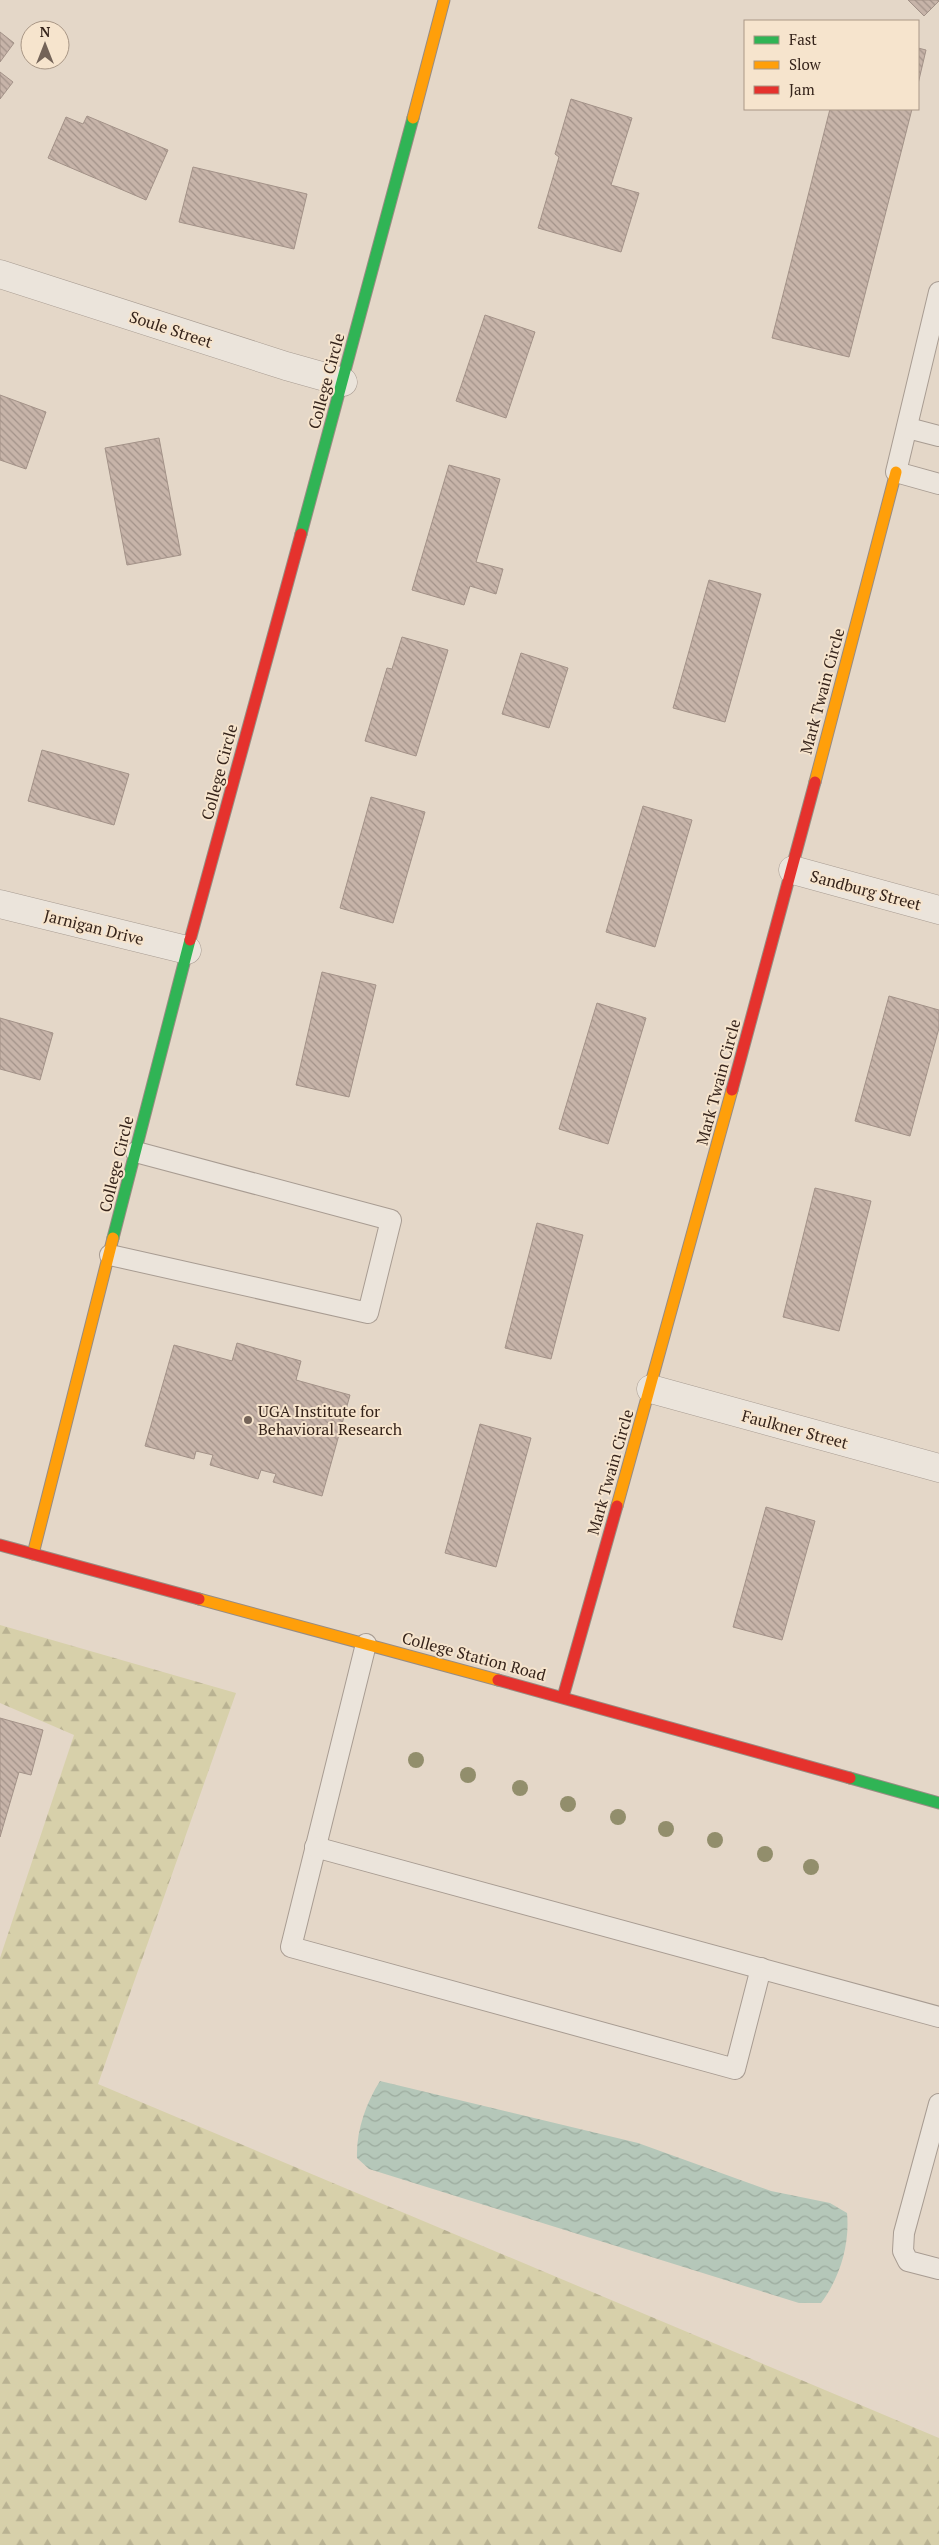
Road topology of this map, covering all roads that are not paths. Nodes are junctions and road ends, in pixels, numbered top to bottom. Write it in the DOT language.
graph roads {
  1 [pos="444,0"];
  2 [pos="0,274"];
  3 [pos="939,292"];
  4 [pos="343,382"];
  5 [pos="908,428"];
  6 [pos="939,436"];
  7 [pos="896,472"];
  8 [pos="939,484"];
  9 [pos="793,870"];
  10 [pos="0,904"];
  11 [pos="939,910"];
  12 [pos="188,950"];
  13 [pos="136,1152"];
  14 [pos="110,1255"];
  15 [pos="651,1389"];
  16 [pos="939,1468"];
  17 [pos="0,1545"];
  18 [pos="33,1554"];
  19 [pos="366,1644"];
  20 [pos="563,1697"];
  21 [pos="939,1803"];
  22 [pos="316,1847"];
  23 [pos="761,1968"];
  24 [pos="939,2017"];
  25 [pos="939,2104"];
  26 [pos="939,2269"];
  1 -- 4 [label="street, College Circle"];
  2 -- 4 [label="street, Soule Street"];
  3 -- 5 [label="lane"];
  4 -- 12 [label="street, College Circle"];
  5 -- 6 [label="lane"];
  5 -- 7 [label="lane"];
  7 -- 8 [label="lane"];
  7 -- 9 [label="street, Mark Twain Circle"];
  9 -- 11 [label="street, Sandburg Street"];
  9 -- 15 [label="street, Mark Twain Circle"];
  10 -- 12 [label="street, Jarnigan Drive"];
  12 -- 13 [label="street, College Circle"];
  13 -- 14 [label="street, College Circle"];
  13 -- 14 [label="lane"];
  14 -- 18 [label="street, College Circle"];
  15 -- 16 [label="street, Faulkner Street"];
  15 -- 20 [label="street, Mark Twain Circle"];
  17 -- 18 [label="street, College Station Road"];
  18 -- 19 [label="street, College Station Road"];
  19 -- 20 [label="street, College Station Road"];
  19 -- 22 [label="lane"];
  20 -- 21 [label="street, College Station Road"];
  22 -- 23 [label="lane"];
  22 -- 23 [label="lane"];
  23 -- 24 [label="lane"];
  25 -- 26 [label="lane"];
}
